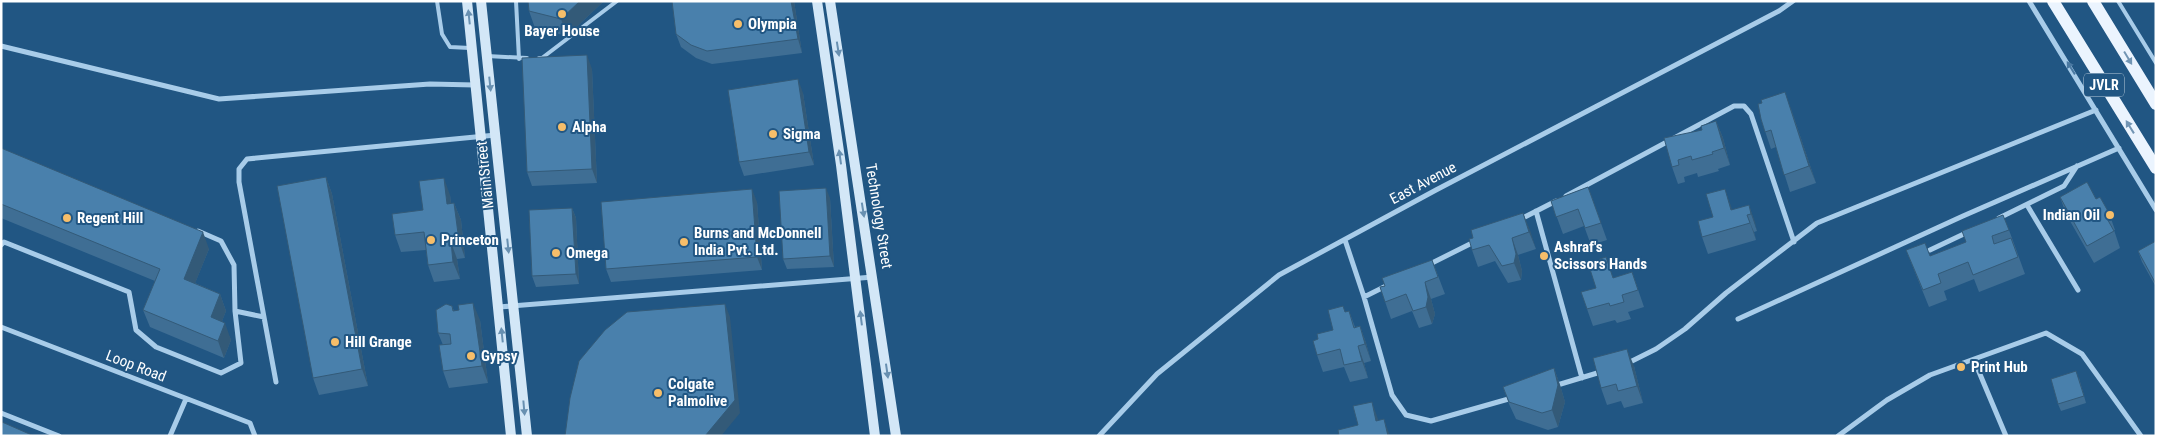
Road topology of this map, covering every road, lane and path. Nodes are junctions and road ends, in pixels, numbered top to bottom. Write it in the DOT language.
graph roads {
  1 [pos="437,1"];
  2 [pos="467,1"];
  3 [pos="481,1"];
  4 [pos="516,1"];
  5 [pos="617,1"];
  6 [pos="816,1"];
  7 [pos="830,1"];
  8 [pos="1793,1"];
  9 [pos="2029,1"];
  10 [pos="2053,1"];
  11 [pos="2093,1"];
  12 [pos="2118,1"];
  13 [pos="1,46"];
  14 [pos="472,48"];
  15 [pos="487,56"];
  16 [pos="519,59"];
  17 [pos="2156,63"];
  18 [pos="476,85"];
  19 [pos="844,92"];
  20 [pos="830,94"];
  21 [pos="2156,104"];
  22 [pos="2096,110"];
  23 [pos="496,135"];
  24 [pos="481,136"];
  25 [pos="2119,148"];
  26 [pos="2077,166"];
  27 [pos="2156,168"];
  28 [pos="2027,205"];
  29 [pos="2156,210"];
  30 [pos="1536,212"];
  31 [pos="1992,222"];
  32 [pos="1510,224"];
  33 [pos="193,229"];
  34 [pos="1974,230"];
  35 [pos="1485,237"];
  36 [pos="1345,240"];
  37 [pos="1794,242"];
  38 [pos="1,245"];
  39 [pos="1930,250"];
  40 [pos="1425,267"];
  41 [pos="873,277"];
  42 [pos="856,279"];
  43 [pos="1390,284"];
  44 [pos="2078,290"];
  45 [pos="1364,297"];
  46 [pos="514,306"];
  47 [pos="499,307"];
  48 [pos="235,311"];
  49 [pos="264,316"];
  50 [pos="1738,319"];
  51 [pos="1,326"];
  52 [pos="1974,360"];
  53 [pos="1618,367"];
  54 [pos="1609,370"];
  55 [pos="1582,378"];
  56 [pos="276,382"];
  57 [pos="1544,388"];
  58 [pos="1516,397"];
  59 [pos="186,399"];
  60 [pos="1,413"];
  61 [pos="59,436"];
  62 [pos="170,436"];
  63 [pos="255,436"];
  64 [pos="511,436"];
  65 [pos="526,436"];
  66 [pos="876,436"];
  67 [pos="896,436"];
  68 [pos="1099,436"];
  69 [pos="1838,436"];
  70 [pos="2006,436"];
  71 [pos="2141,436"];
  1 -- 14 [label="lane"];
  14 -- 2 [label="street, Main Street, one-way"];
  3 -- 15 [label="street, Main Street"];
  4 -- 16 [label="lane"];
  5 -- 16 [label="lane"];
  6 -- 20 [label="street"];
  7 -- 19 [label="street, Technology Street, one-way"];
  8 -- 36 [label="street, East Avenue"];
  22 -- 9 [label="street, one-way"];
  27 -- 10 [label="main road, JVLR, one-way"];
  11 -- 21 [label="main road, JVLR, one-way"];
  12 -- 17 [label="lane"];
  13 -- 18 [label="street"];
  14 -- 18 [label="street, Main Street"];
  15 -- 16 [label="lane"];
  15 -- 23 [label="street, Main Street, one-way"];
  18 -- 24 [label="street, Main Street"];
  19 -- 20 [label="street"];
  19 -- 41 [label="street, Technology Street, one-way"];
  42 -- 20 [label="street, one-way"];
  22 -- 25 [label="street"];
  22 -- 37 [label="street"];
  23 -- 24 [label="street"];
  23 -- 46 [label="street, Main Street, one-way"];
  24 -- 47 [label="street, Main Street"];
  24 -- 49 [label="street"];
  25 -- 26 [label="street"];
  25 -- 29 [label="street"];
  26 -- 28 [label="street"];
  26 -- 50 [label="street"];
  28 -- 31 [label="street"];
  28 -- 44 [label="street"];
  30 -- 32 [label="street"];
  30 -- 37 [label="street"];
  30 -- 55 [label="street"];
  33 -- 48 [label="street"];
  34 -- 39 [label="street"];
  35 -- 40 [label="street"];
  36 -- 45 [label="street"];
  36 -- 68 [label="street, East Avenue"];
  37 -- 53 [label="street"];
  38 -- 48 [label="street"];
  41 -- 42 [label="street"];
  41 -- 67 [label="street, Technology Street, one-way"];
  42 -- 46 [label="street"];
  66 -- 42 [label="street, one-way"];
  43 -- 45 [label="street"];
  45 -- 58 [label="street"];
  46 -- 47 [label="street"];
  46 -- 65 [label="street, Main Street, one-way"];
  64 -- 47 [label="street, Main Street, one-way"];
  48 -- 49 [label="street"];
  49 -- 56 [label="street"];
  51 -- 59 [label="street, Loop Road"];
  52 -- 69 [label="street"];
  52 -- 70 [label="street"];
  52 -- 71 [label="street"];
  54 -- 55 [label="street"];
  55 -- 57 [label="street"];
  59 -- 62 [label="street"];
  59 -- 63 [label="street, Loop Road"];
  60 -- 61 [label="street"];
}
